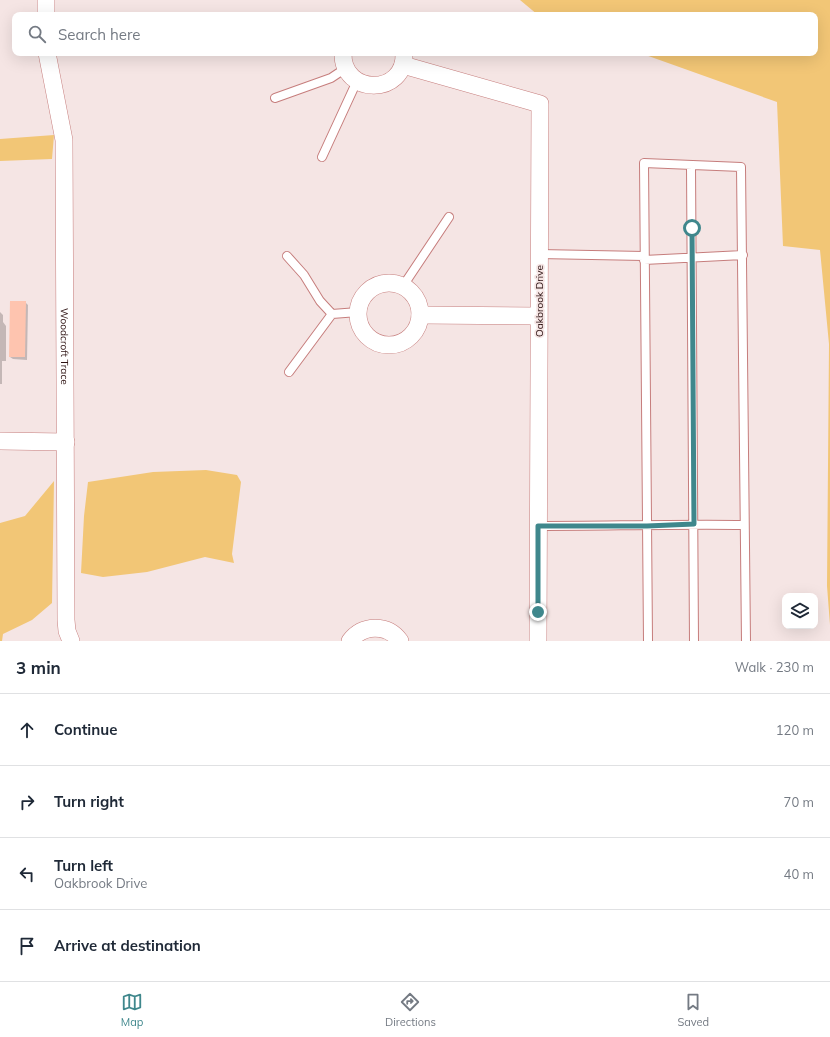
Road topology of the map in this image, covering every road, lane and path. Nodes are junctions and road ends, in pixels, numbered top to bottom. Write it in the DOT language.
graph roads {
  1 [pos="46,0"];
  2 [pos="46,12"];
  3 [pos="49,56"];
  4 [pos="404,59"];
  5 [pos="345,61"];
  6 [pos="357,81"];
  7 [pos="275,98"];
  8 [pos="322,156"];
  9 [pos="691,166"];
  10 [pos="449,217"];
  11 [pos="539,254"];
  12 [pos="743,255"];
  13 [pos="287,256"];
  14 [pos="644,258"];
  15 [pos="692,259"];
  16 [pos="403,286"];
  17 [pos="358,312"];
  18 [pos="332,314"];
  19 [pos="420,315"];
  20 [pos="538,316"];
  21 [pos="288,372"];
  22 [pos="0,441"];
  23 [pos="66,442"];
  24 [pos="694,524"];
  25 [pos="744,525"];
  26 [pos="538,526"];
  27 [pos="647,526"];
  28 [pos="71,641"];
  29 [pos="350,641"];
  30 [pos="400,641"];
  31 [pos="538,641"];
  32 [pos="648,641"];
  33 [pos="694,641"];
  34 [pos="746,641"];
  1 -- 2 [label="street"];
  3 -- 23 [label="street, Woodcroft Trace"];
  4 -- 6 [label="street"];
  4 -- 11 [label="street, Oakbrook Drive"];
  5 -- 6 [label="street"];
  5 -- 7 [label="lane"];
  6 -- 8 [label="lane"];
  9 -- 12 [label="lane"];
  9 -- 14 [label="lane"];
  9 -- 15 [label="lane"];
  10 -- 16 [label="lane"];
  11 -- 14 [label="lane"];
  11 -- 20 [label="street, Oakbrook Drive"];
  12 -- 15 [label="lane"];
  12 -- 25 [label="lane"];
  13 -- 18 [label="lane"];
  14 -- 15 [label="lane"];
  14 -- 27 [label="lane"];
  15 -- 24 [label="lane"];
  16 -- 17 [label="street"];
  16 -- 19 [label="street"];
  17 -- 18 [label="lane"];
  17 -- 19 [label="street"];
  18 -- 21 [label="lane"];
  19 -- 20 [label="street"];
  20 -- 26 [label="street, Oakbrook Drive"];
  22 -- 23 [label="street"];
  23 -- 28 [label="street, Woodcroft Trace"];
  24 -- 25 [label="lane"];
  24 -- 27 [label="lane"];
  24 -- 33 [label="lane"];
  25 -- 34 [label="lane"];
  26 -- 27 [label="lane"];
  26 -- 31 [label="street, Oakbrook Drive"];
  27 -- 32 [label="lane"];
  29 -- 30 [label="street"];
}
